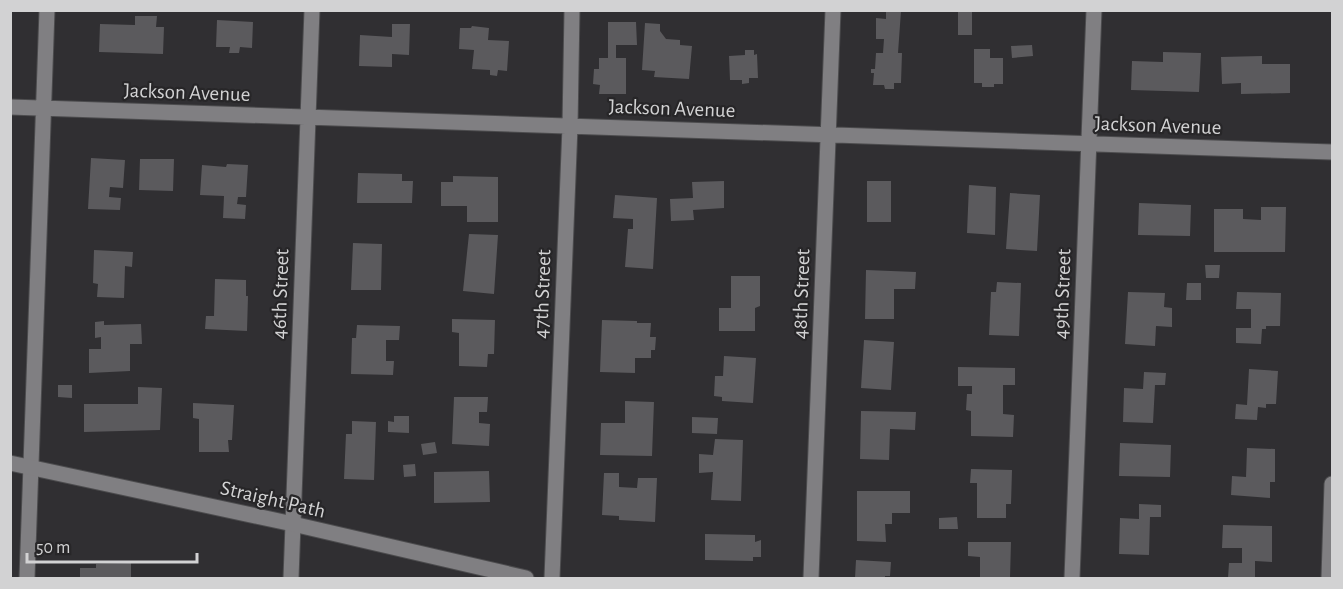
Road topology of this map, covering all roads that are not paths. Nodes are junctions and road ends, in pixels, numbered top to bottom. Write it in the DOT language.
graph roads {
  1 [pos="47,10"];
  2 [pos="312,10"];
  3 [pos="572,10"];
  4 [pos="833,10"];
  5 [pos="1094,10"];
  6 [pos="10,107"];
  7 [pos="44,108"];
  8 [pos="308,117"];
  9 [pos="570,126"];
  10 [pos="828,135"];
  11 [pos="1089,143"];
  12 [pos="1332,152"];
  13 [pos="10,463"];
  14 [pos="31,467"];
  15 [pos="1332,484"];
  16 [pos="292,524"];
  17 [pos="27,579"];
  18 [pos="291,579"];
  19 [pos="525,579"];
  20 [pos="552,579"];
  21 [pos="811,579"];
  22 [pos="1072,579"];
  23 [pos="1329,579"];
  1 -- 7 [label="street"];
  2 -- 8 [label="street, 46th Street"];
  3 -- 9 [label="street, 47th Street"];
  4 -- 10 [label="street, 48th Street"];
  5 -- 11 [label="street, 49th Street"];
  6 -- 7 [label="street, Jackson Avenue"];
  7 -- 8 [label="street, Jackson Avenue"];
  7 -- 14 [label="street"];
  8 -- 9 [label="street, Jackson Avenue"];
  8 -- 16 [label="street, 46th Street"];
  9 -- 10 [label="street, Jackson Avenue"];
  9 -- 20 [label="street, 47th Street"];
  10 -- 11 [label="street, Jackson Avenue"];
  10 -- 21 [label="street, 48th Street"];
  11 -- 12 [label="street, Jackson Avenue"];
  11 -- 22 [label="street, 49th Street"];
  13 -- 14 [label="street, Straight Path"];
  14 -- 16 [label="street, Straight Path"];
  14 -- 17 [label="street"];
  15 -- 23 [label="street"];
  16 -- 18 [label="street, 46th Street"];
  16 -- 19 [label="street, Straight Path"];
}
